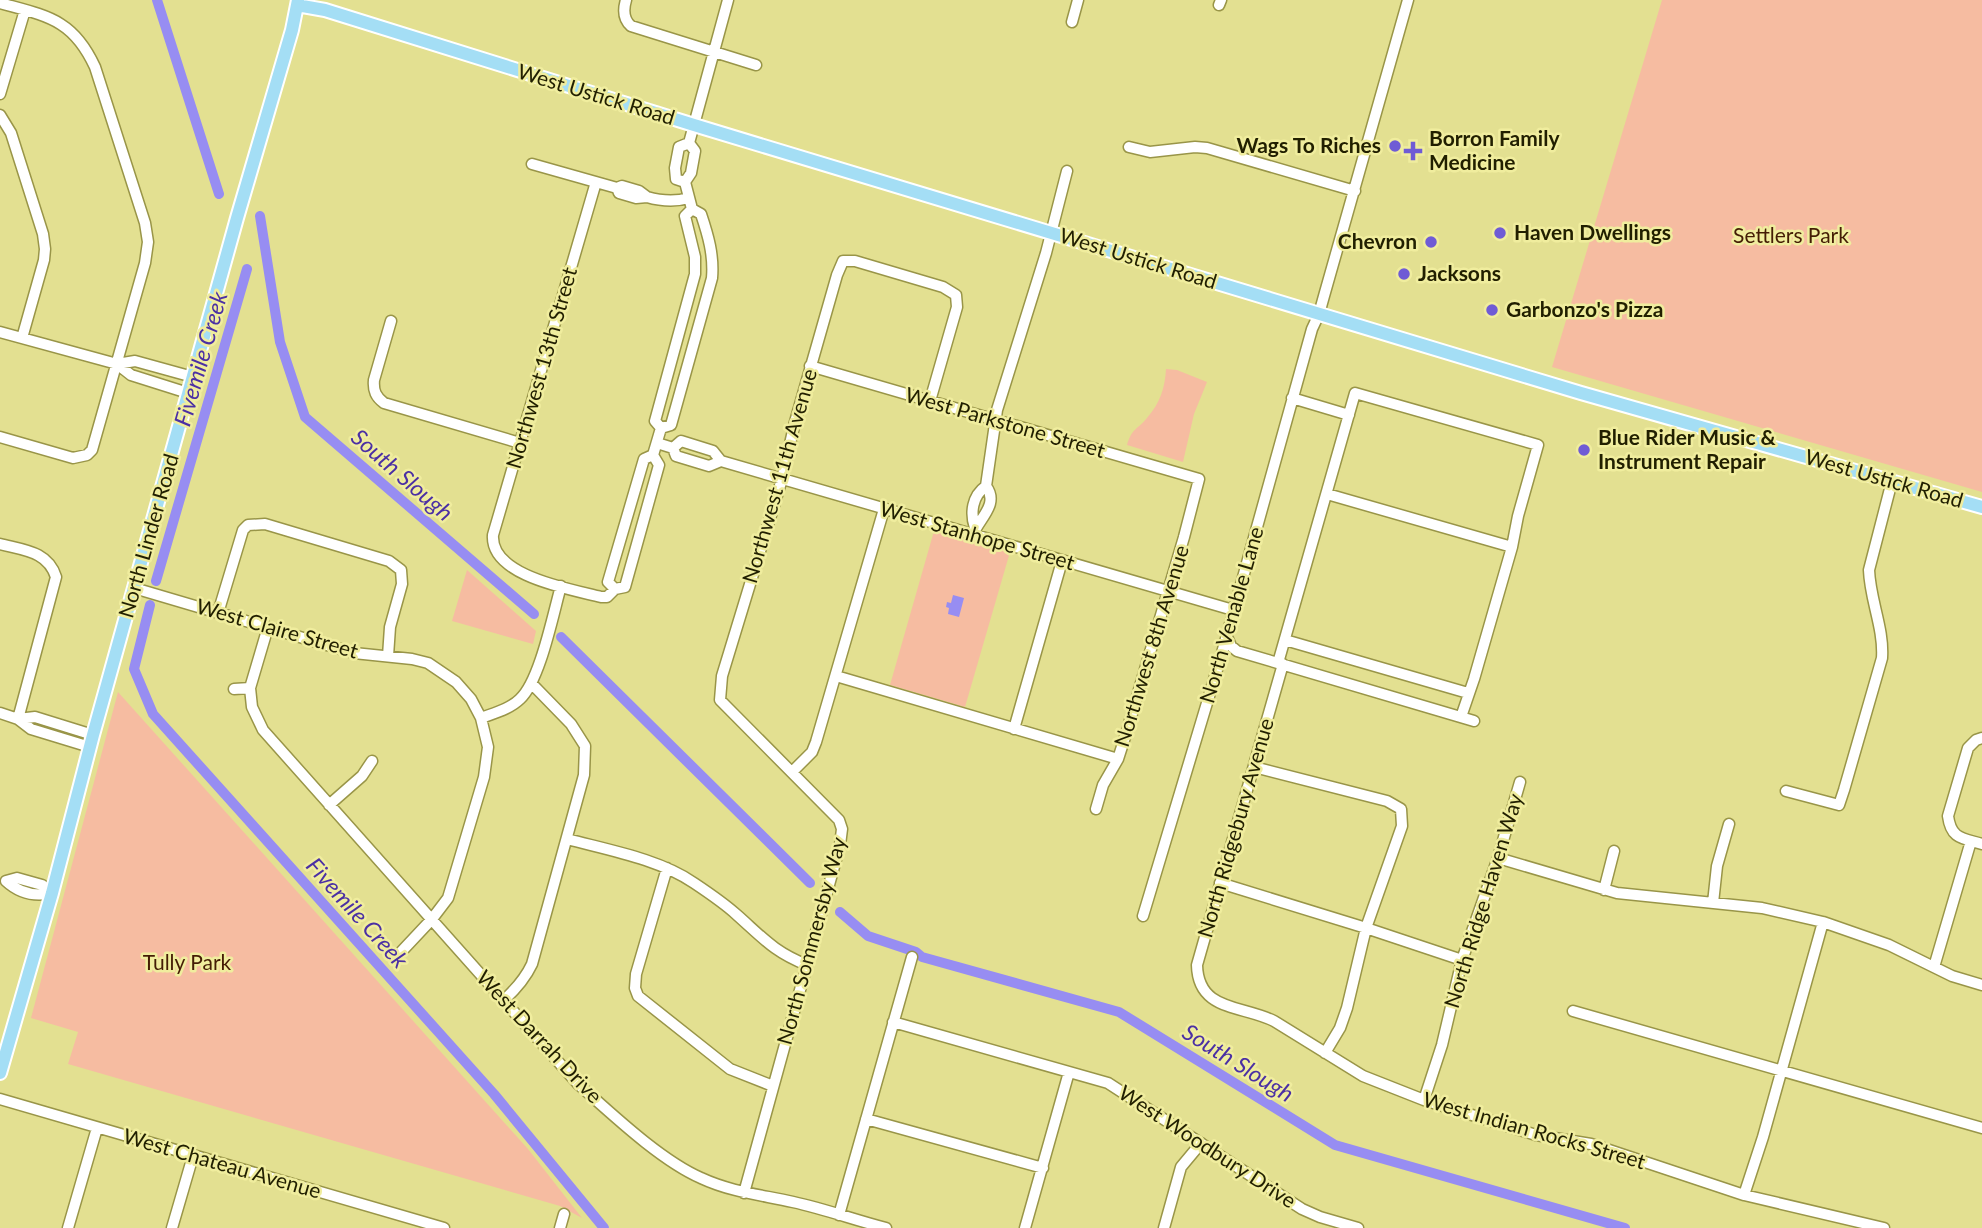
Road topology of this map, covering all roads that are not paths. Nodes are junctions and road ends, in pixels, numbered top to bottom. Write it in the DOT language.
graph roads {
  1 [pos="626,0"];
  2 [pos="727,0"];
  3 [pos="1078,0"];
  4 [pos="1408,0"];
  5 [pos="0,3"];
  6 [pos="297,3"];
  7 [pos="25,10"];
  8 [pos="1072,22"];
  9 [pos="713,52"];
  10 [pos="756,65"];
  11 [pos="0,94"];
  12 [pos="0,116"];
  13 [pos="694,125"];
  14 [pos="689,143"];
  15 [pos="1129,146"];
  16 [pos="532,164"];
  17 [pos="1067,171"];
  18 [pos="596,182"];
  19 [pos="685,182"];
  20 [pos="1355,191"];
  21 [pos="689,198"];
  22 [pos="692,209"];
  23 [pos="1050,233"];
  24 [pos="1319,314"];
  25 [pos="391,321"];
  26 [pos="0,332"];
  27 [pos="22,338"];
  28 [pos="117,364"];
  29 [pos="810,366"];
  30 [pos="193,377"];
  31 [pos="188,393"];
  32 [pos="1292,398"];
  33 [pos="930,401"];
  34 [pos="1349,415"];
  35 [pos="995,420"];
  36 [pos="661,428"];
  37 [pos="0,437"];
  38 [pos="520,443"];
  39 [pos="657,443"];
  40 [pos="673,448"];
  41 [pos="653,456"];
  42 [pos="721,461"];
  43 [pos="782,479"];
  44 [pos="1199,480"];
  45 [pos="1892,481"];
  46 [pos="986,486"];
  47 [pos="1327,494"];
  48 [pos="1982,507"];
  49 [pos="884,509"];
  50 [pos="974,531"];
  51 [pos="0,544"];
  52 [pos="1512,547"];
  53 [pos="1062,561"];
  54 [pos="561,586"];
  55 [pos="134,589"];
  56 [pos="615,589"];
  57 [pos="1167,591"];
  58 [pos="1233,610"];
  59 [pos="218,613"];
  60 [pos="268,627"];
  61 [pos="1227,637"];
  62 [pos="1285,640"];
  63 [pos="388,656"];
  64 [pos="1281,664"];
  65 [pos="836,676"];
  66 [pos="531,684"];
  67 [pos="234,688"];
  68 [pos="250,688"];
  69 [pos="720,692"];
  70 [pos="1468,693"];
  71 [pos="0,713"];
  72 [pos="1461,717"];
  73 [pos="481,718"];
  74 [pos="18,719"];
  75 [pos="1474,721"];
  76 [pos="1014,729"];
  77 [pos="1979,739"];
  78 [pos="92,741"];
  79 [pos="1118,759"];
  80 [pos="372,761"];
  81 [pos="1254,767"];
  82 [pos="792,772"];
  83 [pos="1520,782"];
  84 [pos="1786,791"];
  85 [pos="329,805"];
  86 [pos="1096,809"];
  87 [pos="1729,824"];
  88 [pos="567,839"];
  89 [pos="1971,841"];
  90 [pos="1982,844"];
  91 [pos="1614,851"];
  92 [pos="1498,858"];
  93 [pos="667,868"];
  94 [pos="3,880"];
  95 [pos="1220,883"];
  96 [pos="1604,890"];
  97 [pos="52,893"];
  98 [pos="1713,903"];
  99 [pos="1143,916"];
  100 [pos="432,919"];
  101 [pos="1823,922"];
  102 [pos="1366,928"];
  103 [pos="401,952"];
  104 [pos="912,957"];
  105 [pos="1462,960"];
  106 [pos="807,965"];
  107 [pos="1934,967"];
  108 [pos="1982,985"];
  109 [pos="1203,990"];
  110 [pos="504,1000"];
  111 [pos="1573,1011"];
  112 [pos="893,1022"];
  113 [pos="1325,1053"];
  114 [pos="1782,1071"];
  115 [pos="1069,1072"];
  116 [pos="0,1073"];
  117 [pos="773,1086"];
  118 [pos="0,1100"];
  119 [pos="1424,1100"];
  120 [pos="866,1119"];
  121 [pos="97,1128"];
  122 [pos="1982,1128"];
  123 [pos="1201,1143"];
  124 [pos="193,1156"];
  125 [pos="1043,1168"];
  126 [pos="744,1193"];
  127 [pos="1744,1195"];
  128 [pos="564,1214"];
  129 [pos="839,1215"];
  130 [pos="68,1228"];
  131 [pos="172,1228"];
  132 [pos="444,1228"];
  133 [pos="560,1228"];
  134 [pos="886,1228"];
  135 [pos="1025,1228"];
  136 [pos="1164,1228"];
  137 [pos="1358,1228"];
  138 [pos="1884,1228"];
  1 -- 9 [label="street"];
  2 -- 9 [label="street"];
  3 -- 8 [label="street"];
  4 -- 20 [label="street, North Venable Lane"];
  5 -- 7 [label="street"];
  6 -- 13 [label="main road, West Ustick Road"];
  6 -- 30 [label="main road, North Linder Road"];
  7 -- 11 [label="street"];
  7 -- 28 [label="street"];
  9 -- 10 [label="street"];
  9 -- 13 [label="street"];
  12 -- 27 [label="street"];
  13 -- 14 [label="street"];
  13 -- 23 [label="main road, West Ustick Road"];
  14 -- 19 [label="street"];
  14 -- 19 [label="street"];
  15 -- 20 [label="street"];
  16 -- 18 [label="street"];
  17 -- 23 [label="street"];
  18 -- 21 [label="street"];
  18 -- 38 [label="street, Northwest 13th Street"];
  19 -- 21 [label="street"];
  20 -- 24 [label="street, North Venable Lane"];
  21 -- 22 [label="street"];
  22 -- 36 [label="street"];
  22 -- 36 [label="street"];
  23 -- 24 [label="main road, West Ustick Road"];
  23 -- 35 [label="street"];
  24 -- 32 [label="street, North Venable Lane"];
  24 -- 45 [label="main road, West Ustick Road"];
  25 -- 38 [label="street"];
  26 -- 27 [label="street"];
  27 -- 28 [label="street"];
  28 -- 30 [label="street"];
  28 -- 31 [label="street"];
  28 -- 37 [label="street"];
  29 -- 33 [label="street, West Parkstone Street"];
  29 -- 33 [label="street, Northwest 11th Avenue"];
  29 -- 43 [label="street, Northwest 11th Avenue"];
  30 -- 31 [label="main road, North Linder Road"];
  31 -- 55 [label="main road, North Linder Road"];
  32 -- 34 [label="street"];
  32 -- 58 [label="street, North Venable Lane"];
  33 -- 35 [label="street, West Parkstone Street"];
  34 -- 47 [label="street, North Ridgebury Avenue"];
  34 -- 52 [label="street, North Ridgebury Avenue"];
  35 -- 44 [label="street, West Parkstone Street"];
  35 -- 46 [label="street"];
  36 -- 39 [label="street"];
  38 -- 54 [label="street, Northwest 13th Street"];
  39 -- 40 [label="street, West Stanhope Street"];
  39 -- 41 [label="street"];
  40 -- 42 [label="street, West Stanhope Street"];
  40 -- 42 [label="street, West Stanhope Street"];
  41 -- 56 [label="street"];
  41 -- 56 [label="street"];
  42 -- 43 [label="street, West Stanhope Street"];
  43 -- 49 [label="street, West Stanhope Street"];
  43 -- 69 [label="street, Northwest 11th Avenue"];
  44 -- 57 [label="street, Northwest 8th Avenue"];
  45 -- 48 [label="main road, West Ustick Road"];
  45 -- 84 [label="street"];
  46 -- 50 [label="street"];
  46 -- 50 [label="street"];
  47 -- 52 [label="street"];
  47 -- 62 [label="street, North Ridgebury Avenue"];
  49 -- 50 [label="street, West Stanhope Street"];
  49 -- 65 [label="street"];
  50 -- 53 [label="street, West Stanhope Street"];
  51 -- 74 [label="street"];
  52 -- 70 [label="street"];
  53 -- 57 [label="street, West Stanhope Street"];
  53 -- 76 [label="street"];
  54 -- 56 [label="street"];
  54 -- 66 [label="street"];
  55 -- 59 [label="street, West Claire Street"];
  55 -- 78 [label="main road, North Linder Road"];
  57 -- 58 [label="street, West Stanhope Street"];
  57 -- 79 [label="street, Northwest 8th Avenue"];
  58 -- 61 [label="street, North Venable Lane"];
  59 -- 60 [label="street, West Claire Street"];
  59 -- 63 [label="street"];
  60 -- 63 [label="street, West Claire Street"];
  60 -- 68 [label="street"];
  61 -- 64 [label="street"];
  61 -- 99 [label="street, North Venable Lane"];
  62 -- 64 [label="street, North Ridgebury Avenue"];
  62 -- 70 [label="street"];
  63 -- 73 [label="street, West Claire Street"];
  64 -- 72 [label="street"];
  64 -- 81 [label="street, North Ridgebury Avenue"];
  65 -- 76 [label="street"];
  65 -- 82 [label="street"];
  66 -- 73 [label="street"];
  66 -- 88 [label="street"];
  67 -- 68 [label="street"];
  68 -- 85 [label="street, West Darrah Drive"];
  69 -- 82 [label="street, North Sommersby Way"];
  70 -- 72 [label="street"];
  71 -- 74 [label="street"];
  72 -- 75 [label="street"];
  73 -- 100 [label="street"];
  74 -- 78 [label="street"];
  76 -- 79 [label="street"];
  77 -- 89 [label="street"];
  78 -- 97 [label="main road, North Linder Road"];
  79 -- 86 [label="street, Northwest 8th Avenue"];
  80 -- 85 [label="street"];
  81 -- 95 [label="street, North Ridgebury Avenue"];
  81 -- 102 [label="street"];
  82 -- 106 [label="street, North Sommersby Way"];
  83 -- 92 [label="street, North Ridge Haven Way"];
  85 -- 100 [label="street, West Darrah Drive"];
  87 -- 98 [label="street"];
  88 -- 93 [label="street"];
  88 -- 110 [label="street"];
  89 -- 90 [label="street"];
  89 -- 107 [label="street"];
  91 -- 96 [label="street"];
  92 -- 96 [label="street"];
  92 -- 105 [label="street, North Ridge Haven Way"];
  93 -- 106 [label="street"];
  93 -- 117 [label="street"];
  94 -- 97 [label="street"];
  95 -- 102 [label="street"];
  95 -- 109 [label="street, North Ridgebury Avenue"];
  96 -- 98 [label="street"];
  97 -- 116 [label="main road, North Linder Road"];
  98 -- 101 [label="street"];
  100 -- 103 [label="street"];
  100 -- 110 [label="street, West Darrah Drive"];
  101 -- 107 [label="street"];
  101 -- 114 [label="street"];
  102 -- 105 [label="street"];
  102 -- 113 [label="street"];
  104 -- 112 [label="street"];
  105 -- 119 [label="street, North Ridge Haven Way"];
  106 -- 117 [label="street, North Sommersby Way"];
  107 -- 108 [label="street"];
  109 -- 113 [label="street, West Indian Rocks Street"];
  110 -- 126 [label="street, West Darrah Drive"];
  111 -- 114 [label="street"];
  112 -- 115 [label="street, West Woodbury Drive"];
  112 -- 120 [label="street"];
  113 -- 119 [label="street, West Indian Rocks Street"];
  114 -- 122 [label="street"];
  114 -- 127 [label="street"];
  115 -- 123 [label="street, West Woodbury Drive"];
  115 -- 125 [label="street"];
  117 -- 126 [label="street, North Sommersby Way"];
  118 -- 121 [label="street, West Chateau Avenue"];
  119 -- 127 [label="street, West Indian Rocks Street"];
  120 -- 125 [label="street"];
  120 -- 129 [label="street"];
  121 -- 124 [label="street, West Chateau Avenue"];
  121 -- 130 [label="street"];
  123 -- 136 [label="street"];
  123 -- 137 [label="street, West Woodbury Drive"];
  124 -- 131 [label="street"];
  124 -- 132 [label="street, West Chateau Avenue"];
  125 -- 135 [label="street"];
  126 -- 129 [label="street, West Darrah Drive"];
  127 -- 138 [label="street, West Indian Rocks Street"];
  128 -- 133 [label="street"];
  129 -- 134 [label="street, West Darrah Drive"];
}
